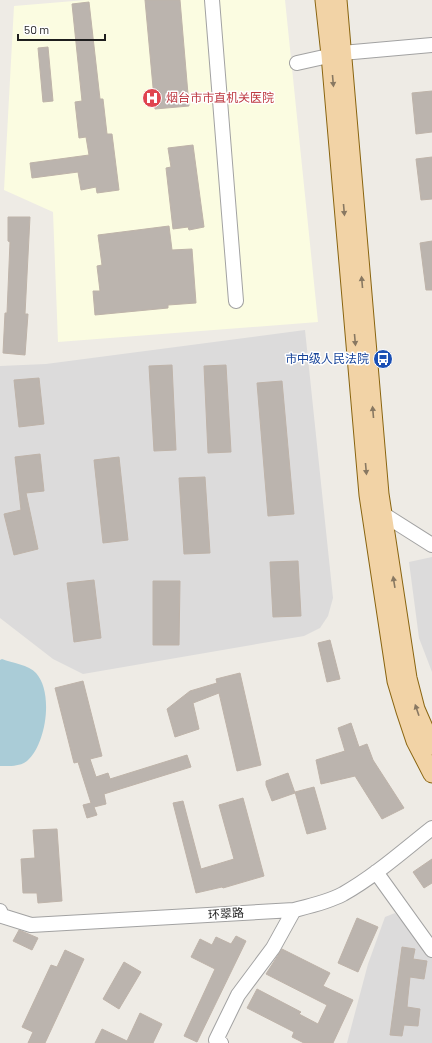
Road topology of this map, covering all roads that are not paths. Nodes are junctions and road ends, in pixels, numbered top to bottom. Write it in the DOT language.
graph roads {
  1 [pos="212,0"];
  2 [pos="324,0"];
  3 [pos="338,0"];
  4 [pos="432,45"];
  5 [pos="336,54"];
  6 [pos="297,63"];
  7 [pos="236,301"];
  8 [pos="377,514"];
  9 [pos="432,544"];
  10 [pos="432,746"];
  11 [pos="432,774"];
  12 [pos="432,828"];
  13 [pos="376,872"];
  14 [pos="294,910"];
  15 [pos="0,911"];
  16 [pos="432,950"];
  17 [pos="221,1043"];
  1 -- 7 [label="street"];
  2 -- 5 [label="main road"];
  3 -- 5 [label="main road"];
  4 -- 5 [label="street"];
  5 -- 6 [label="street"];
  5 -- 8 [label="main road"];
  8 -- 9 [label="street"];
  10 -- 8 [label="main road, one-way"];
  8 -- 11 [label="main road"];
  12 -- 13 [label="street, 环翠路"];
  13 -- 14 [label="street, 环翠路"];
  13 -- 16 [label="street"];
  14 -- 15 [label="street, 环翠路"];
  14 -- 17 [label="street"];
}
